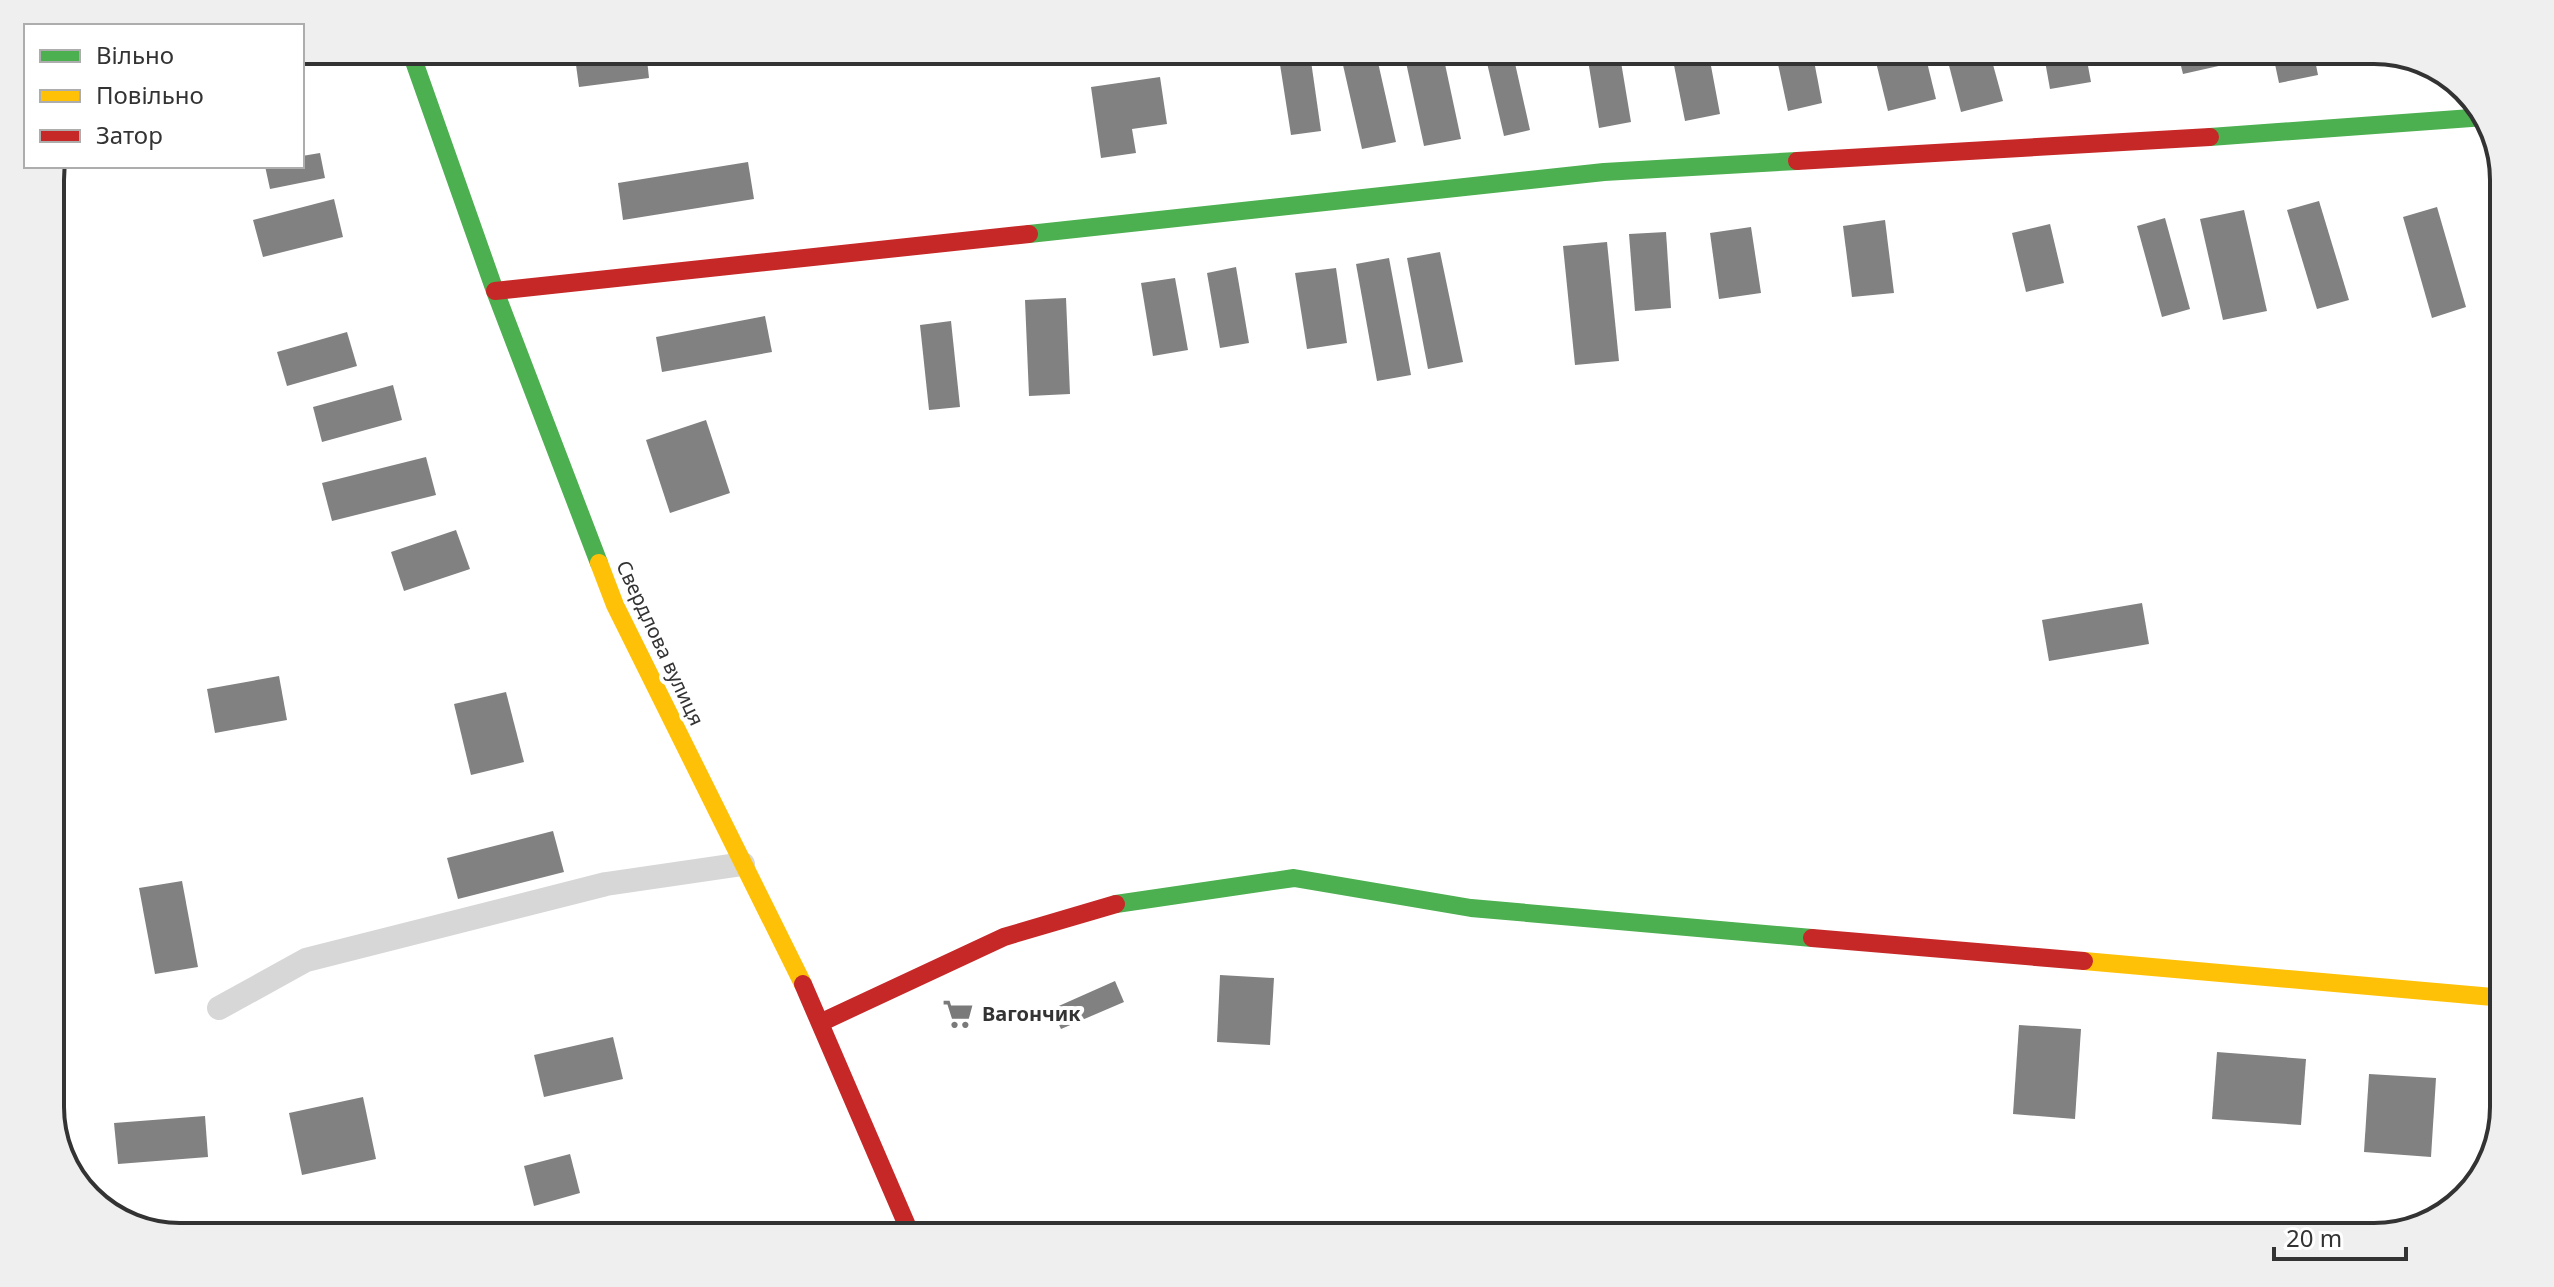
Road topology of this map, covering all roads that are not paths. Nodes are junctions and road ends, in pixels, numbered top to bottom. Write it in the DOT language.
graph roads {
  1 [pos="415,64"];
  2 [pos="2471,118"];
  3 [pos="495,291"];
  4 [pos="743,864"];
  5 [pos="2490,997"];
  6 [pos="219,1008"];
  7 [pos="822,1022"];
  8 [pos="906,1223"];
  1 -- 3 [label="street, Свердлова вулиця"];
  2 -- 3 [label="street"];
  3 -- 4 [label="street, Свердлова вулиця"];
  4 -- 6 [label="lane"];
  4 -- 7 [label="street, Свердлова вулиця"];
  5 -- 7 [label="street"];
  7 -- 8 [label="street, Свердлова вулиця"];
}
